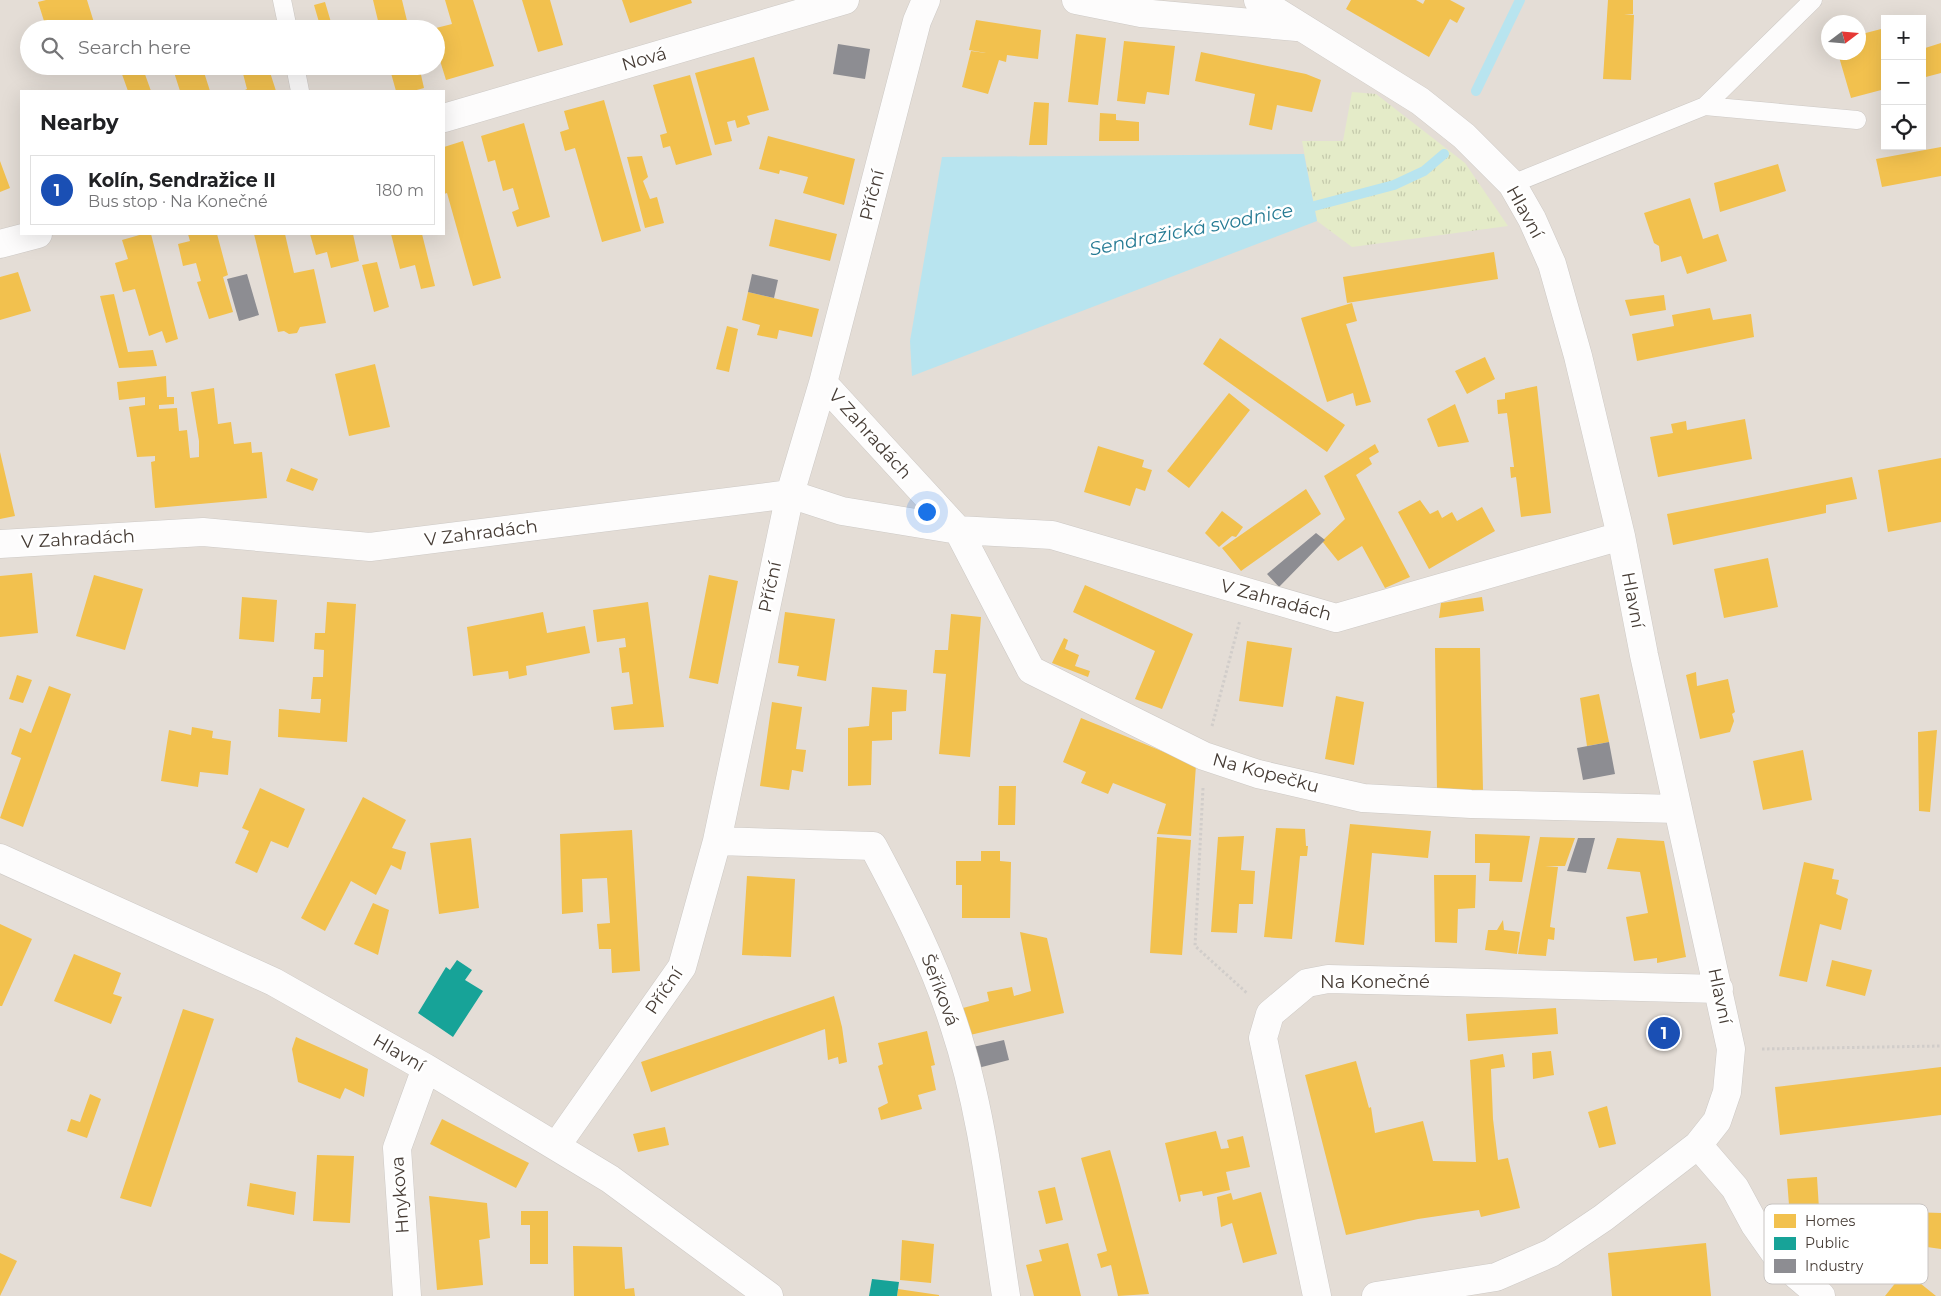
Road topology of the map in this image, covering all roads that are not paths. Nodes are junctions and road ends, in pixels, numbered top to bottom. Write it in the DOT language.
graph roads {
  1 [pos="282,0"];
  2 [pos="845,0"];
  3 [pos="926,0"];
  4 [pos="1076,0"];
  5 [pos="1258,0"];
  6 [pos="1812,0"];
  7 [pos="286,20"];
  8 [pos="1301,27"];
  9 [pos="297,75"];
  10 [pos="300,90"];
  11 [pos="1705,106"];
  12 [pos="445,118"];
  13 [pos="1857,120"];
  14 [pos="1512,184"];
  15 [pos="34,235"];
  16 [pos="0,244"];
  17 [pos="823,383"];
  18 [pos="790,494"];
  19 [pos="958,530"];
  20 [pos="1621,536"];
  21 [pos="0,544"];
  22 [pos="1678,809"];
  23 [pos="717,841"];
  24 [pos="0,858"];
  25 [pos="1719,989"];
  26 [pos="426,1068"];
  27 [pos="557,1145"];
  28 [pos="1698,1145"];
  29 [pos="1764,1238"];
  30 [pos="1807,1284"];
  31 [pos="407,1296"];
  32 [pos="770,1296"];
  33 [pos="1006,1296"];
  34 [pos="1317,1296"];
  35 [pos="1376,1296"];
  36 [pos="1821,1296"];
  1 -- 7 [label="lane"];
  2 -- 12 [label="street, Nová"];
  3 -- 17 [label="street, Příční"];
  4 -- 8 [label="street, Hlavní"];
  5 -- 8 [label="street"];
  6 -- 11 [label="lane"];
  8 -- 14 [label="street, Hlavní"];
  9 -- 10 [label="lane"];
  11 -- 13 [label="lane"];
  11 -- 14 [label="lane"];
  14 -- 20 [label="street, Hlavní"];
  15 -- 16 [label="street"];
  17 -- 18 [label="street, Příční"];
  17 -- 19 [label="street, V Zahradách"];
  18 -- 19 [label="street, V Zahradách"];
  18 -- 21 [label="street, V Zahradách"];
  18 -- 23 [label="street, Příční"];
  19 -- 20 [label="street, V Zahradách"];
  19 -- 22 [label="street, Na Kopečku"];
  20 -- 22 [label="street, Hlavní"];
  22 -- 25 [label="street, Hlavní"];
  23 -- 27 [label="street, Příční"];
  23 -- 33 [label="street, Šeříková"];
  24 -- 26 [label="street, Hlavní"];
  25 -- 28 [label="street, Hlavní"];
  25 -- 34 [label="street, Na Konečné"];
  26 -- 27 [label="street, Hlavní"];
  26 -- 31 [label="street, Hnykova"];
  27 -- 32 [label="street, Hlavní"];
  28 -- 29 [label="street"];
  28 -- 35 [label="street, Hlavní"];
  30 -- 36 [label="street"];
}
